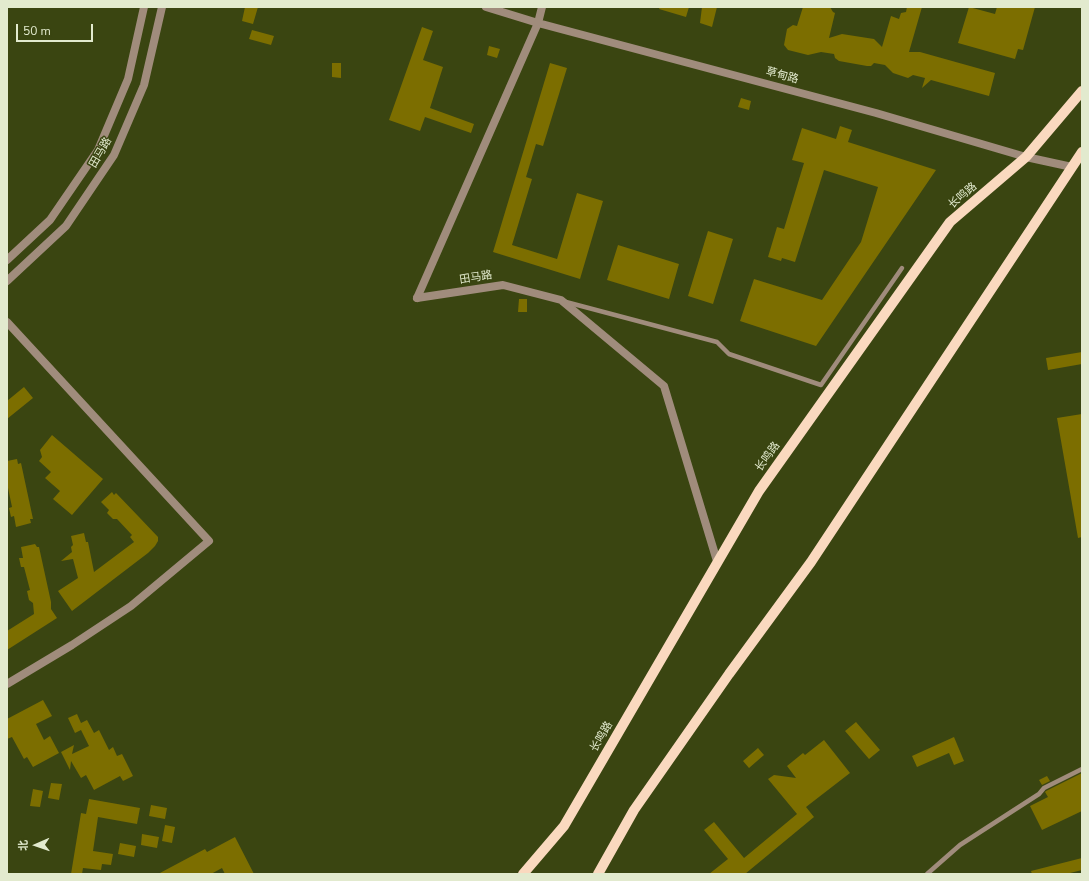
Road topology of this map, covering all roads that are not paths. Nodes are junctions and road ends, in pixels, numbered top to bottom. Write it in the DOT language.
graph roads {
  1 [pos="144,7"];
  2 [pos="162,7"];
  3 [pos="486,7"];
  4 [pos="542,7"];
  5 [pos="538,23"];
  6 [pos="1082,91"];
  7 [pos="1082,152"];
  8 [pos="1026,157"];
  9 [pos="1072,167"];
  10 [pos="7,260"];
  11 [pos="902,268"];
  12 [pos="7,281"];
  13 [pos="561,300"];
  14 [pos="7,322"];
  15 [pos="717,561"];
  16 [pos="7,684"];
  17 [pos="1082,769"];
  18 [pos="523,874"];
  19 [pos="598,874"];
  20 [pos="927,874"];
  1 -- 10 [label="street, 田马路"];
  2 -- 12 [label="street, 田马路"];
  3 -- 5 [label="street, 草甸路"];
  4 -- 5 [label="street"];
  5 -- 8 [label="street, 草甸路"];
  5 -- 13 [label="street, 田马路"];
  6 -- 8 [label="main road, 长鸣路"];
  7 -- 9 [label="main road"];
  8 -- 9 [label="street, 草甸路"];
  8 -- 15 [label="main road, 长鸣路"];
  9 -- 19 [label="main road"];
  11 -- 13 [label="lane"];
  13 -- 15 [label="street"];
  14 -- 16 [label="street"];
  15 -- 18 [label="main road, 长鸣路"];
  17 -- 20 [label="lane"];
}
